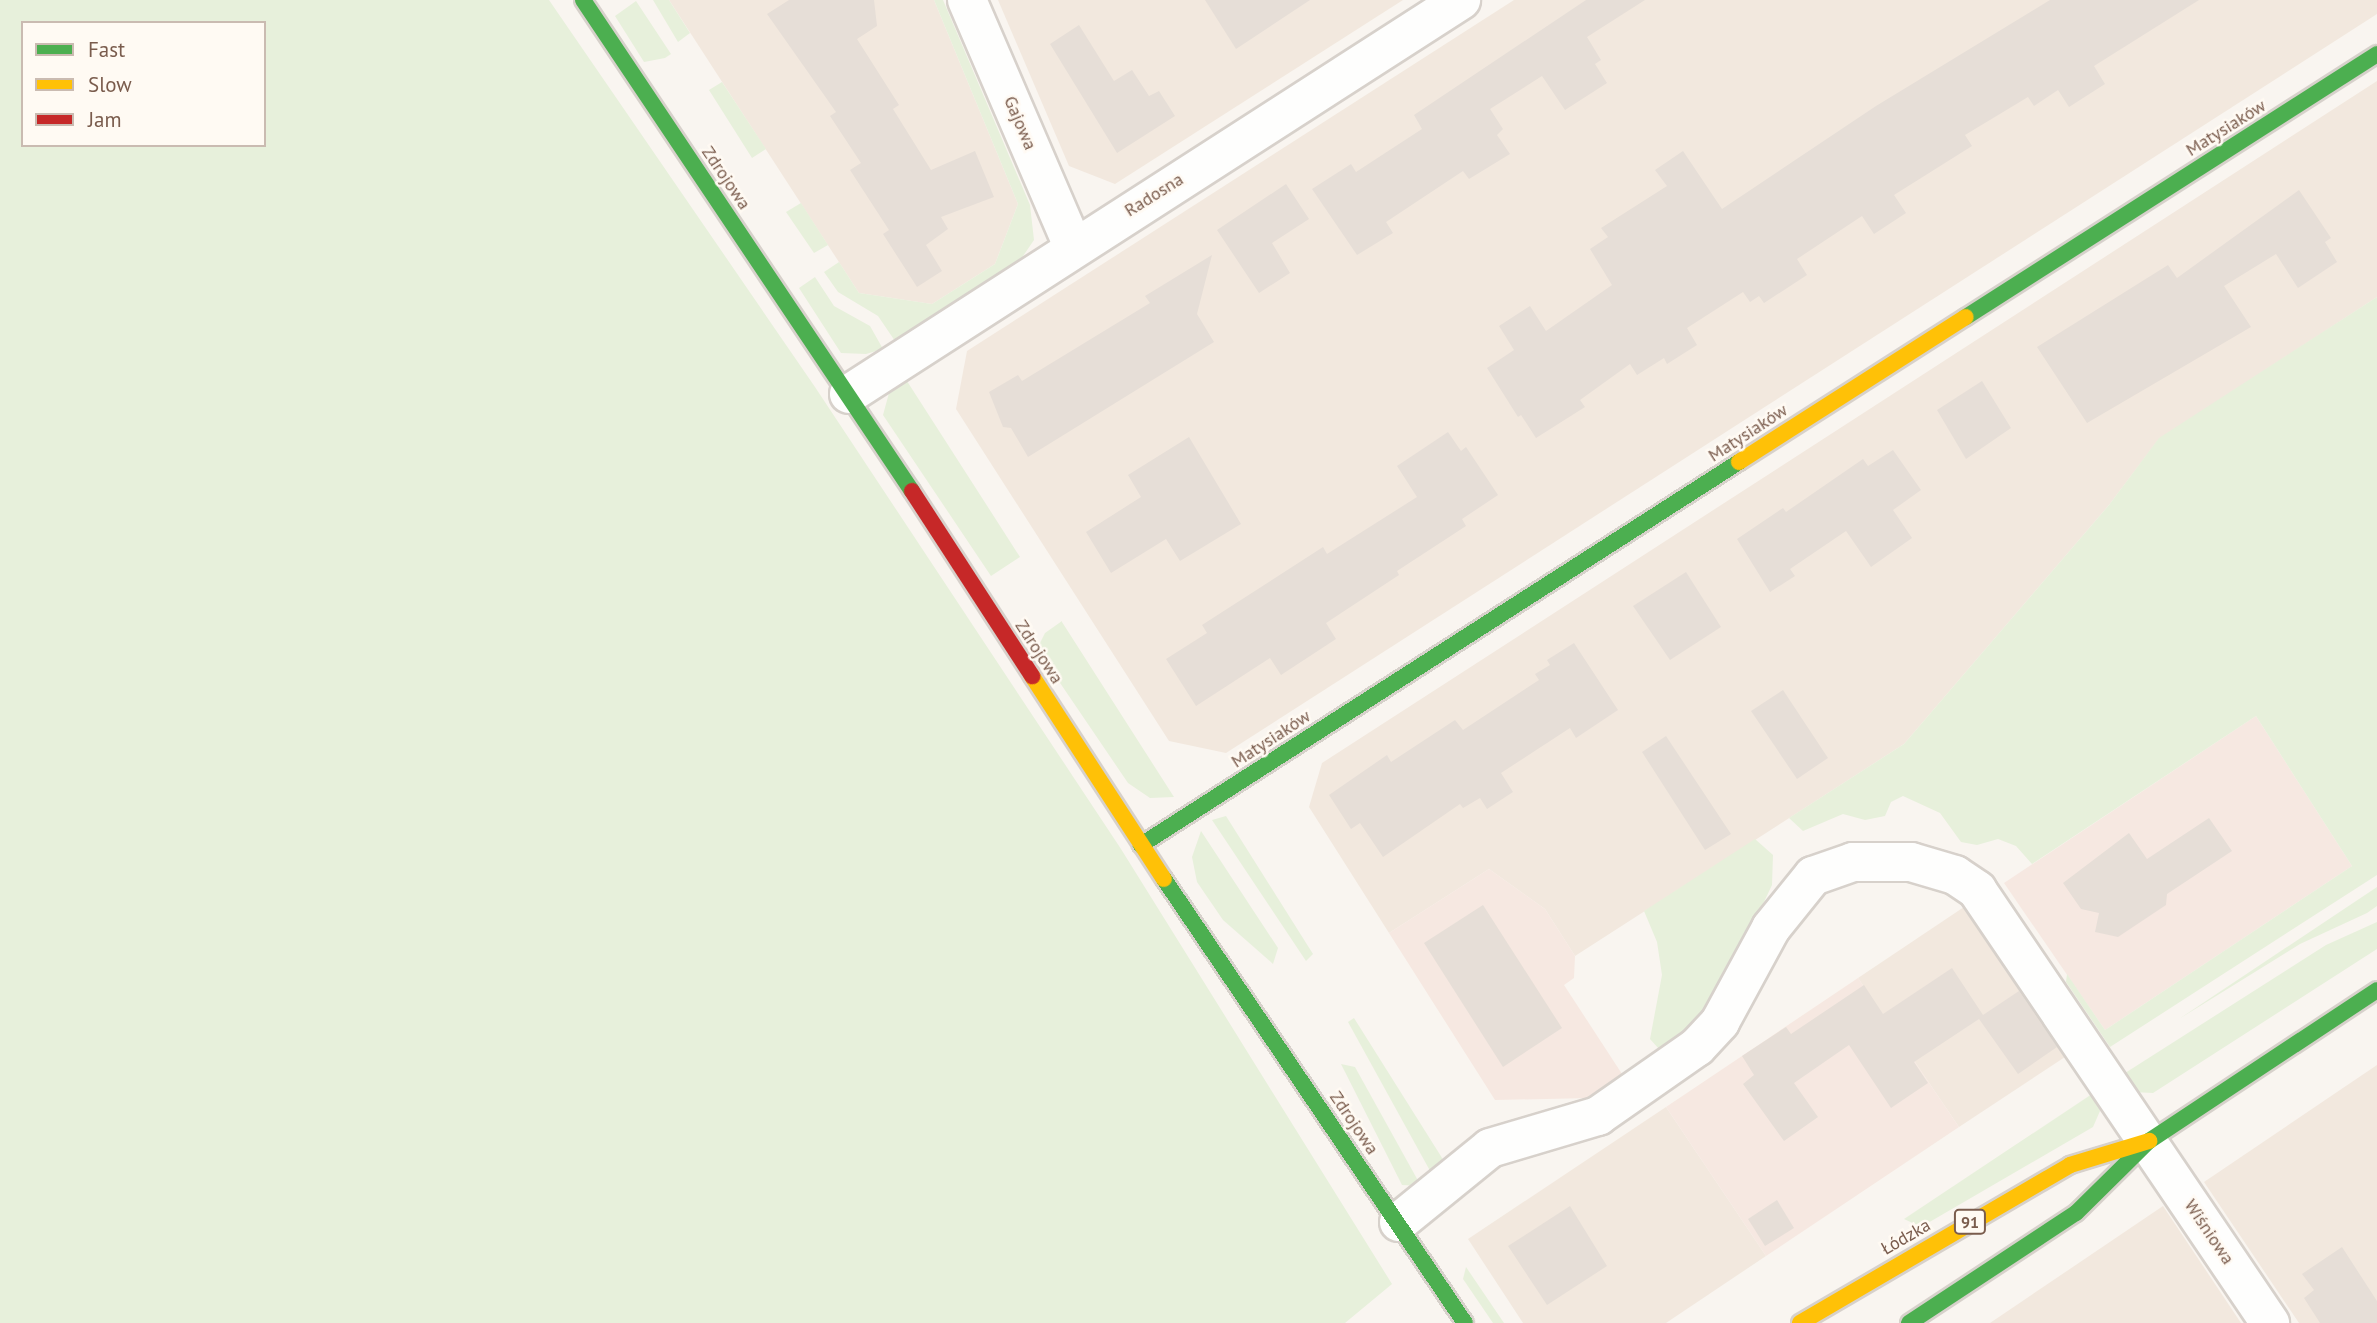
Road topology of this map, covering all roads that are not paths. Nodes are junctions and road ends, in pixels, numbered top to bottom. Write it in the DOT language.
graph roads {
  1 [pos="583,0"];
  2 [pos="967,0"];
  3 [pos="1461,0"];
  4 [pos="2377,54"];
  5 [pos="1073,246"];
  6 [pos="849,394"];
  7 [pos="1140,845"];
  8 [pos="2377,990"];
  9 [pos="2149,1141"];
  10 [pos="1399,1222"];
  11 [pos="1465,1323"];
  12 [pos="1800,1323"];
  13 [pos="1909,1323"];
  14 [pos="2270,1323"];
  1 -- 6 [label="street, Zdrojowa"];
  2 -- 5 [label="street, Gajowa"];
  3 -- 5 [label="street, Radosna"];
  4 -- 7 [label="street, Matysiaków"];
  5 -- 6 [label="street, Radosna"];
  6 -- 7 [label="street, Zdrojowa"];
  7 -- 10 [label="street, Zdrojowa"];
  8 -- 9 [label="street, Łódzka / 91"];
  9 -- 10 [label="street, Wiśniowa"];
  9 -- 12 [label="street, Łódzka / 91"];
  9 -- 13 [label="street, Łódzka / 91"];
  9 -- 14 [label="street, Wiśniowa"];
  10 -- 11 [label="street, Zdrojowa"];
}
